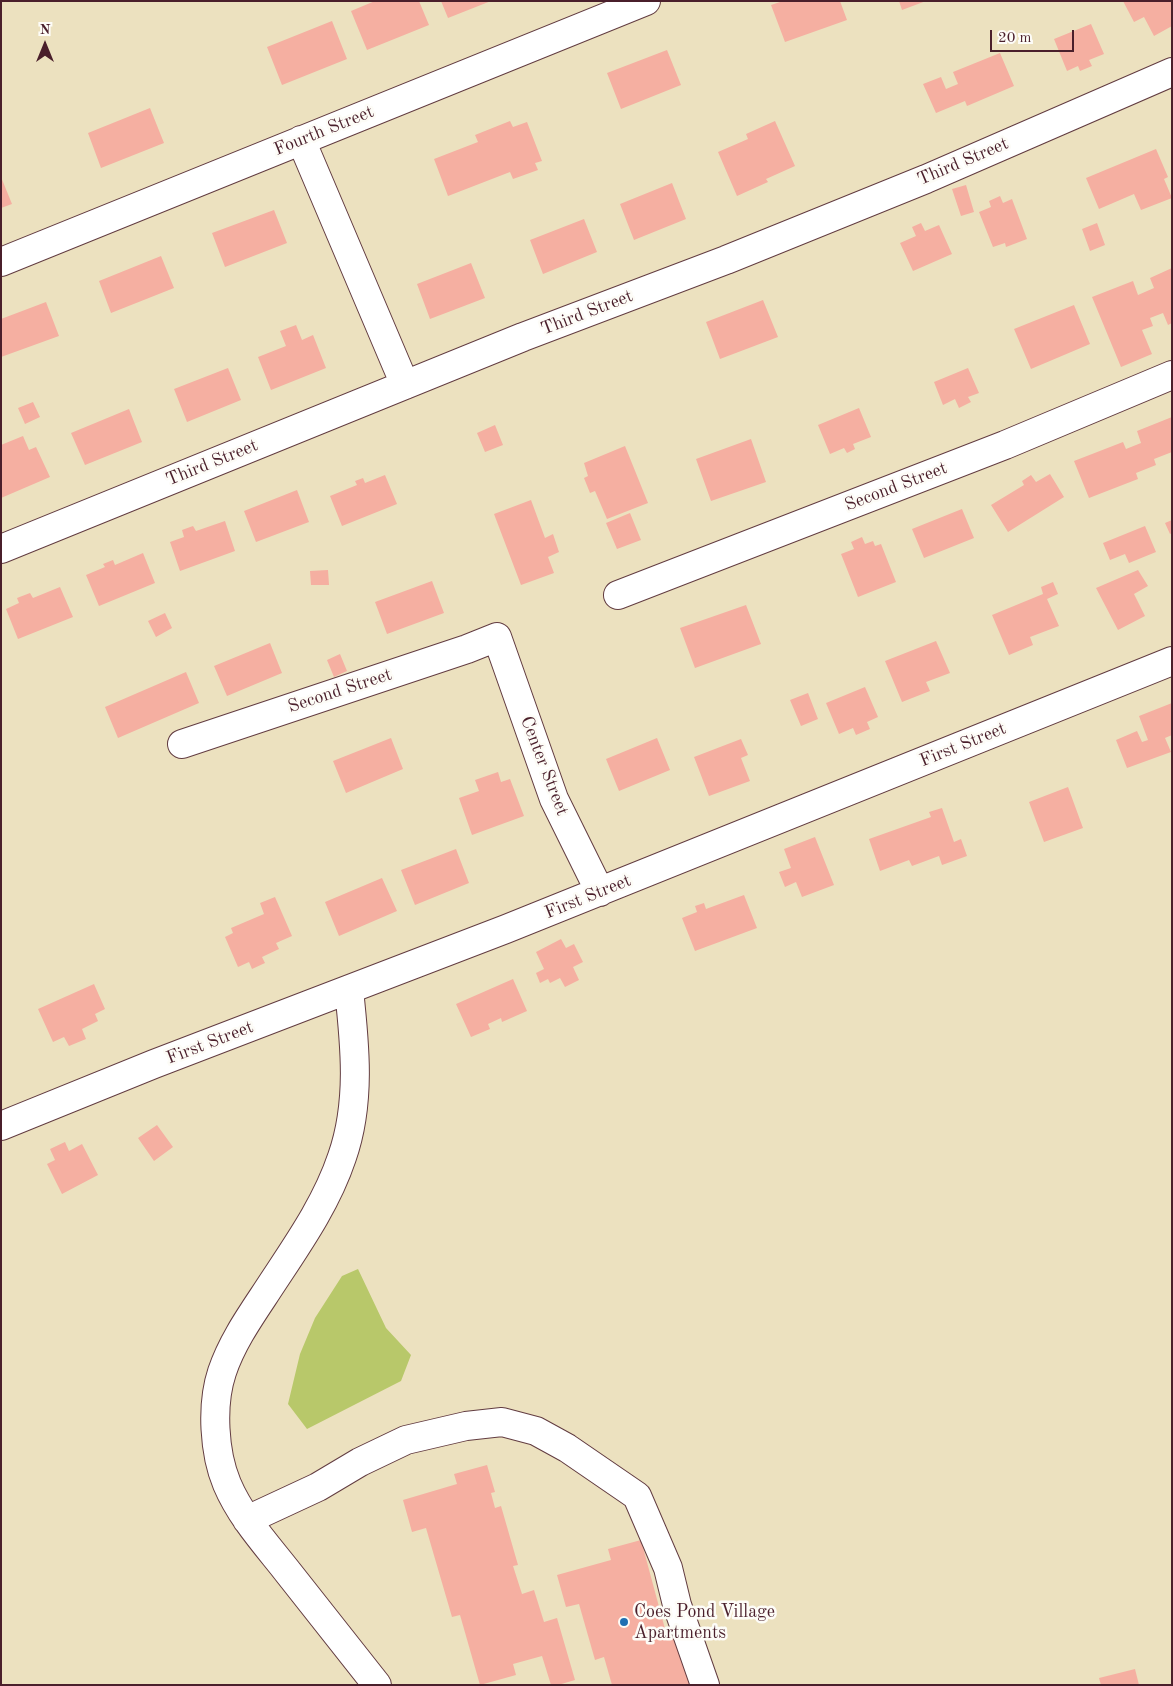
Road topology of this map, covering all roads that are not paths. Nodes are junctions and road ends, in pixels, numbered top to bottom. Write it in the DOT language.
graph roads {
  1 [pos="646,1"];
  2 [pos="1172,72"];
  3 [pos="301,140"];
  4 [pos="1,262"];
  5 [pos="1172,375"];
  6 [pos="406,385"];
  7 [pos="1,549"];
  8 [pos="618,595"];
  9 [pos="497,637"];
  10 [pos="1172,661"];
  11 [pos="182,744"];
  12 [pos="600,892"];
  13 [pos="349,990"];
  14 [pos="1,1126"];
  15 [pos="247,1520"];
  16 [pos="377,1685"];
  17 [pos="705,1685"];
  1 -- 3 [label="street, Fourth Street"];
  2 -- 6 [label="street, Third Street"];
  3 -- 4 [label="street, Fourth Street"];
  3 -- 6 [label="street"];
  5 -- 8 [label="street, Second Street"];
  6 -- 7 [label="street, Third Street"];
  9 -- 11 [label="street, Second Street"];
  9 -- 12 [label="street, Center Street"];
  10 -- 12 [label="street, First Street"];
  12 -- 13 [label="street, First Street"];
  13 -- 14 [label="street, First Street"];
  13 -- 15 [label="street"];
  15 -- 16 [label="street"];
  15 -- 17 [label="street"];
}
